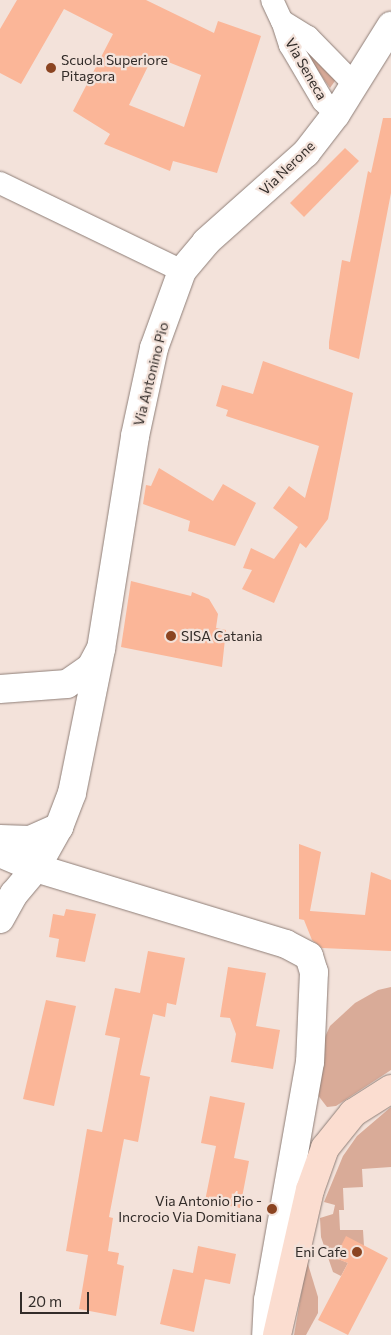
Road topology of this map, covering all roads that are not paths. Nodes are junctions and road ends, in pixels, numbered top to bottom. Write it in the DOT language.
graph roads {
  1 [pos="272,0"];
  2 [pos="282,20"];
  3 [pos="391,26"];
  4 [pos="355,84"];
  5 [pos="336,114"];
  6 [pos="0,183"];
  7 [pos="182,271"];
  8 [pos="101,649"];
  9 [pos="50,687"];
  10 [pos="0,689"];
  11 [pos="85,728"];
  12 [pos="59,827"];
  13 [pos="0,839"];
  14 [pos="0,853"];
  15 [pos="36,868"];
  16 [pos="0,919"];
  17 [pos="391,1088"];
  18 [pos="266,1335"];
  19 [pos="277,1335"];
  1 -- 2 [label="street, Via Seneca"];
  2 -- 4 [label="street, Via Seneca"];
  2 -- 5 [label="street, Via Seneca"];
  3 -- 4 [label="street, Via Nerone"];
  4 -- 5 [label="street, Via Nerone"];
  5 -- 7 [label="street, Via Nerone"];
  6 -- 7 [label="street"];
  7 -- 8 [label="street, Via Antonino Pio"];
  8 -- 9 [label="street, Via Antonino Pio"];
  8 -- 11 [label="street, Via Antonino Pio"];
  9 -- 10 [label="street, Via Antonino Pio"];
  9 -- 11 [label="street, Via Antonino Pio"];
  11 -- 12 [label="street, Via Antonino Pio"];
  12 -- 13 [label="street"];
  12 -- 15 [label="street, Via Antonino Pio"];
  14 -- 15 [label="street"];
  15 -- 16 [label="street, Via Antonino Pio"];
  15 -- 18 [label="street"];
  17 -- 19 [label="main road"];
}
